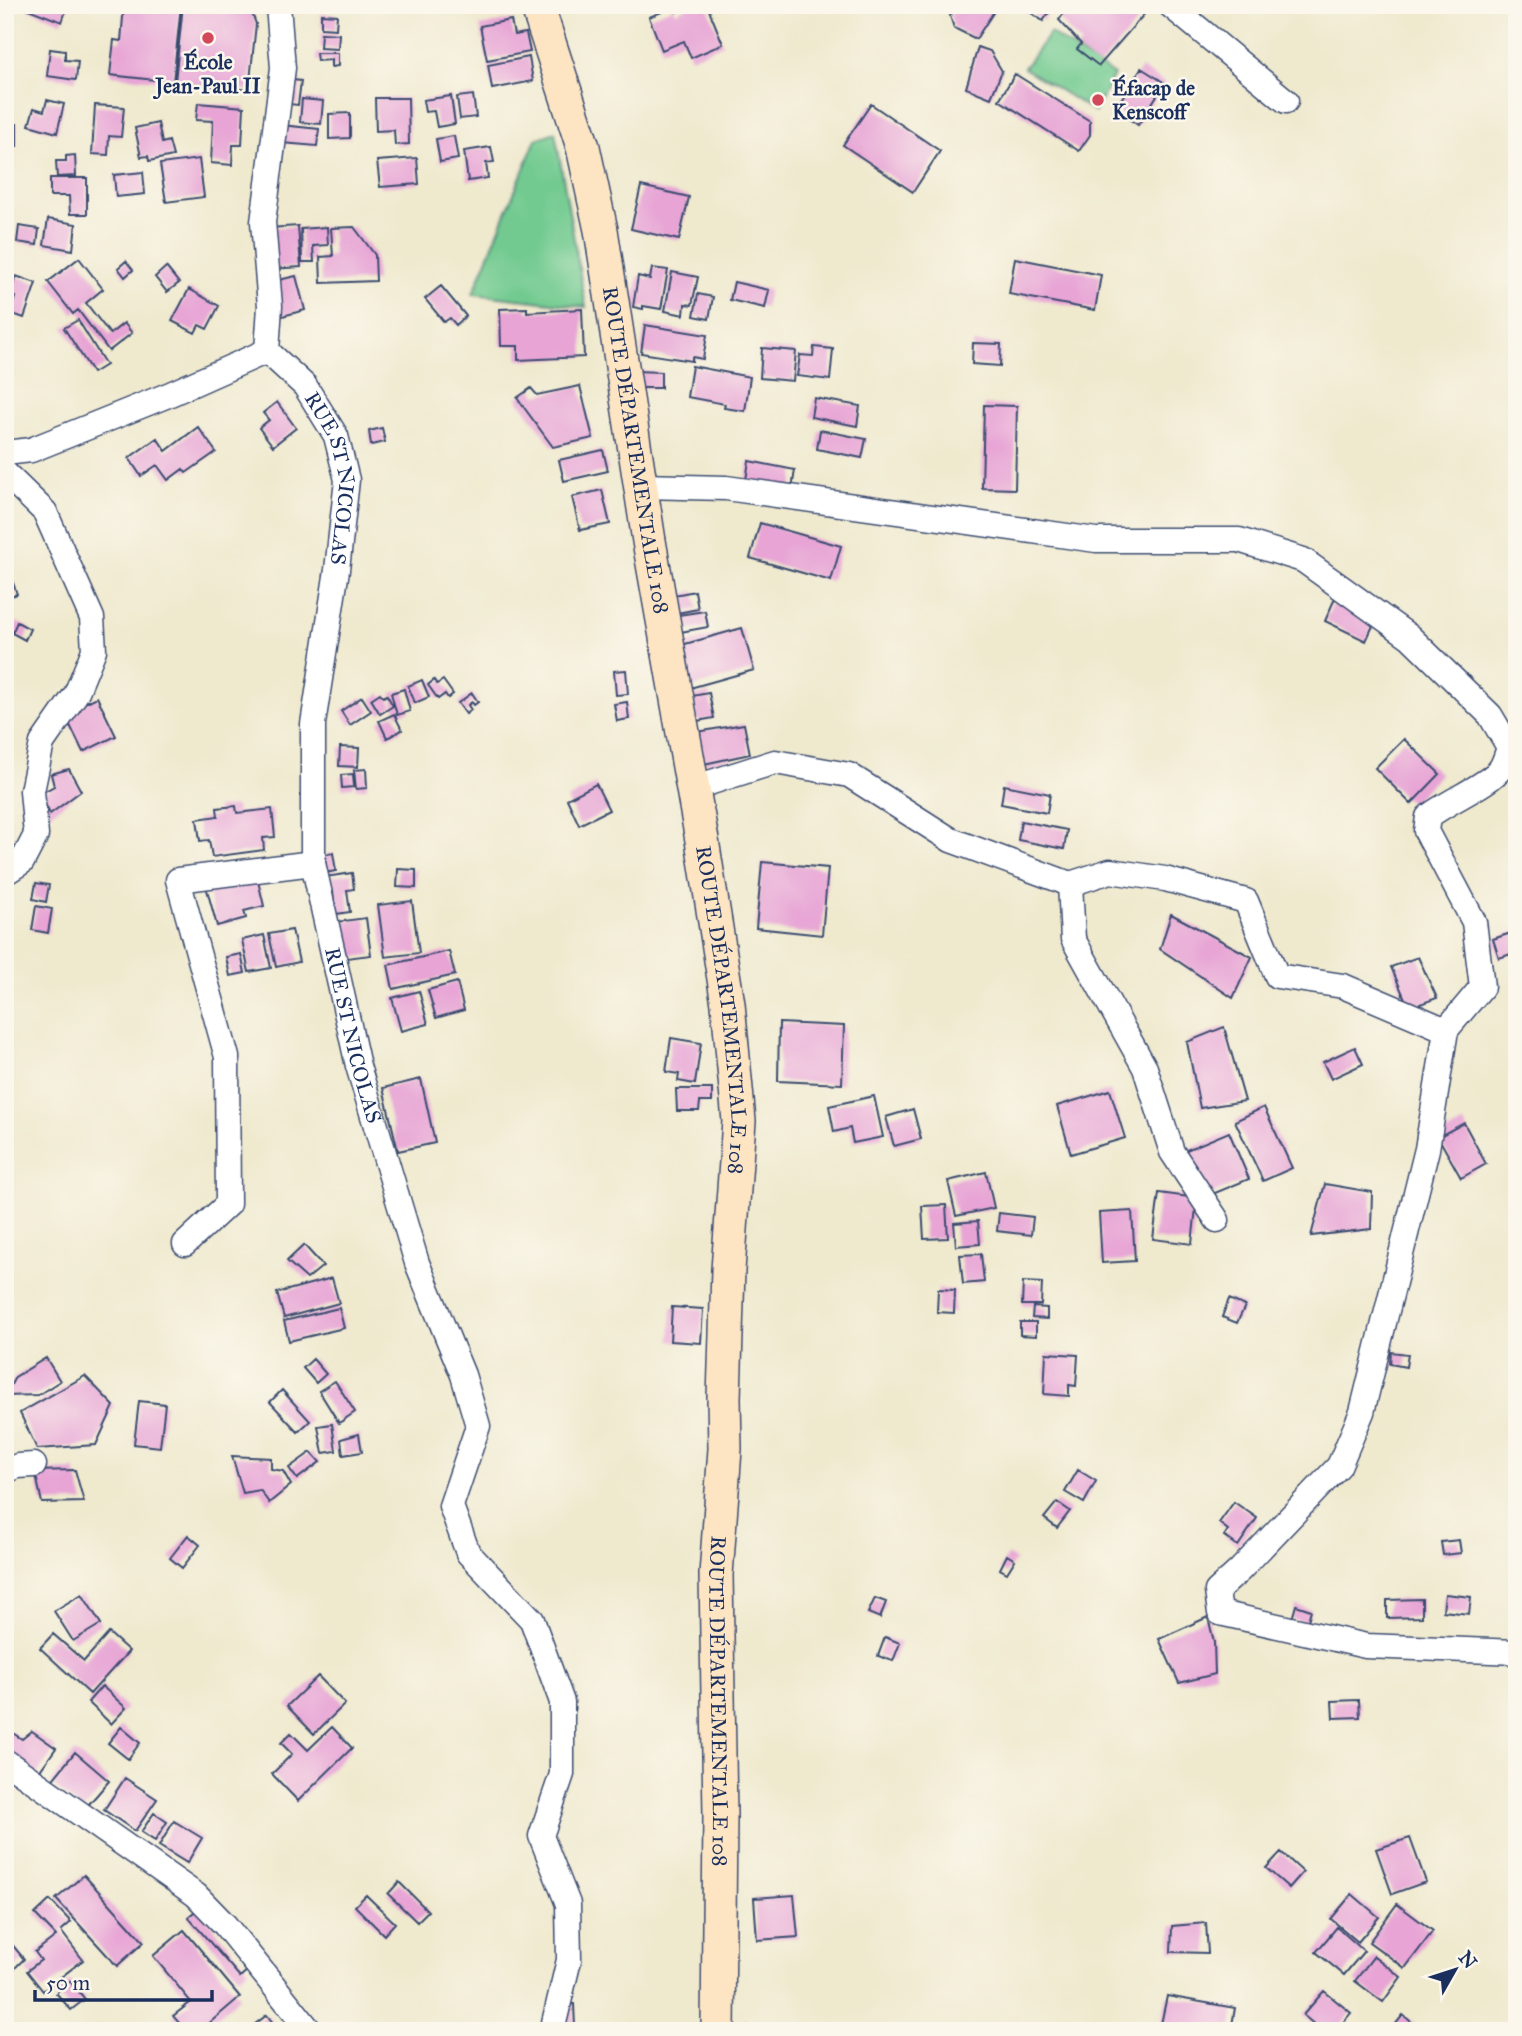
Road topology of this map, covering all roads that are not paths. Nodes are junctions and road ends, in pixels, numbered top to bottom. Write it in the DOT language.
graph roads {
  1 [pos="278,5"];
  2 [pos="537,5"];
  3 [pos="1170,5"];
  4 [pos="1286,102"];
  5 [pos="267,351"];
  6 [pos="5,453"];
  7 [pos="5,473"];
  8 [pos="641,486"];
  9 [pos="693,788"];
  10 [pos="313,863"];
  11 [pos="5,873"];
  12 [pos="1070,884"];
  13 [pos="1446,1030"];
  14 [pos="1217,1220"];
  15 [pos="185,1244"];
  16 [pos="34,1465"];
  17 [pos="5,1471"];
  18 [pos="1517,1652"];
  19 [pos="5,1761"];
  20 [pos="310,2031"];
  21 [pos="552,2031"];
  22 [pos="718,2031"];
  1 -- 5 [label="street"];
  2 -- 8 [label="main road, ROUTE DÉPARTEMENTALE 108"];
  3 -- 4 [label="street"];
  5 -- 6 [label="street"];
  5 -- 10 [label="street, RUE ST NICOLAS"];
  7 -- 11 [label="street"];
  8 -- 9 [label="main road, ROUTE DÉPARTEMENTALE 108"];
  8 -- 13 [label="street"];
  9 -- 12 [label="street"];
  9 -- 22 [label="main road, ROUTE DÉPARTEMENTALE 108"];
  10 -- 15 [label="street"];
  10 -- 21 [label="street, RUE ST NICOLAS"];
  12 -- 13 [label="street"];
  12 -- 14 [label="street"];
  13 -- 18 [label="street"];
  16 -- 17 [label="street"];
  19 -- 20 [label="street"];
}
